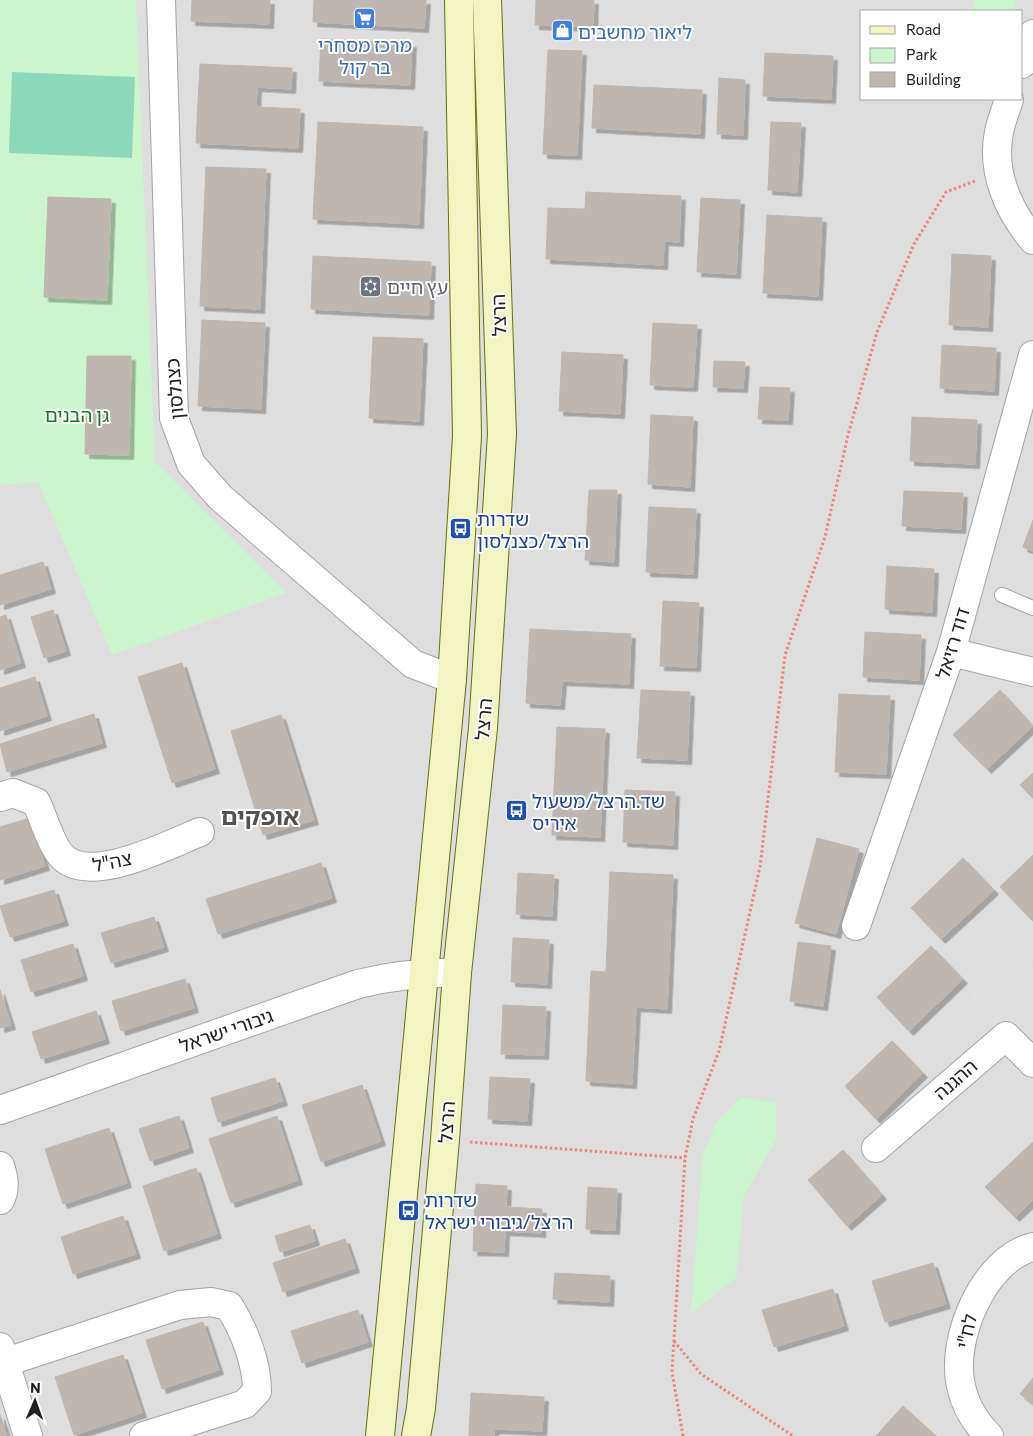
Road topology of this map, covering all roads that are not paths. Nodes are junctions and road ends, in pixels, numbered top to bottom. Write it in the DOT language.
graph roads {
  1 [pos="161,0"];
  2 [pos="459,0"];
  3 [pos="486,0"];
  4 [pos="1033,34"];
  5 [pos="1023,61"];
  6 [pos="1009,100"];
  7 [pos="1033,240"];
  8 [pos="1033,355"];
  9 [pos="1002,595"];
  10 [pos="1033,608"];
  11 [pos="951,652"];
  12 [pos="1033,672"];
  13 [pos="452,679"];
  14 [pos="0,797"];
  15 [pos="200,832"];
  16 [pos="856,926"];
  17 [pos="424,972"];
  18 [pos="457,973"];
  19 [pos="1033,1063"];
  20 [pos="0,1110"];
  21 [pos="876,1148"];
  22 [pos="0,1166"];
  23 [pos="0,1200"];
  24 [pos="1033,1247"];
  25 [pos="3,1355"];
  26 [pos="28,1436"];
  27 [pos="144,1436"];
  28 [pos="380,1436"];
  29 [pos="416,1436"];
  30 [pos="989,1436"];
  1 -- 13 [label="street, כצנלסון"];
  2 -- 13 [label="main road, הרצל"];
  3 -- 18 [label="main road, הרצל"];
  4 -- 5 [label="street"];
  6 -- 7 [label="street"];
  8 -- 11 [label="street, דוד רזיאל"];
  9 -- 10 [label="lane"];
  11 -- 12 [label="street"];
  11 -- 16 [label="street, דוד רזיאל"];
  13 -- 17 [label="main road, הרצל"];
  14 -- 15 [label="street, צה\"ל"];
  17 -- 18 [label="street, גיבורי ישראל"];
  17 -- 20 [label="street, גיבורי ישראל"];
  17 -- 28 [label="main road, הרצל"];
  18 -- 29 [label="main road, הרצל"];
  19 -- 21 [label="street, ההגנה"];
  22 -- 23 [label="street"];
  24 -- 30 [label="street, לח\"י"];
  25 -- 26 [label="street"];
  25 -- 27 [label="street"];
}
